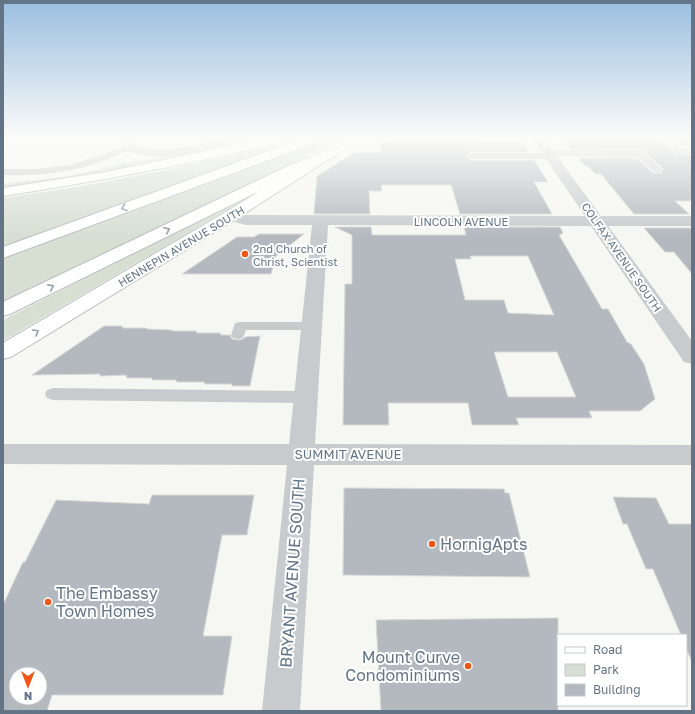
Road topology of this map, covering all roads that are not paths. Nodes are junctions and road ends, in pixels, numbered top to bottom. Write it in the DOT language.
graph roads {
  1 [pos="49,170"];
  2 [pos="134,170"];
  3 [pos="228,170"];
  4 [pos="290,170"];
  5 [pos="304,170"];
  6 [pos="561,170"];
  7 [pos="3,172"];
  8 [pos="3,192"];
  9 [pos="230,216"];
  10 [pos="320,220"];
  11 [pos="692,221"];
  12 [pos="597,222"];
  13 [pos="3,253"];
  14 [pos="3,310"];
  15 [pos="311,326"];
  16 [pos="238,335"];
  17 [pos="3,352"];
  18 [pos="692,357"];
  19 [pos="53,394"];
  20 [pos="305,397"];
  21 [pos="3,454"];
  22 [pos="301,454"];
  23 [pos="692,455"];
  24 [pos="281,711"];
  1 -- 7 [label="lane"];
  2 -- 8 [label="main road"];
  3 -- 13 [label="main road, one-way"];
  14 -- 4 [label="main road, one-way"];
  5 -- 9 [label="main road, HENNEPIN AVENUE SOUTH"];
  6 -- 12 [label="street, COLFAX AVENUE SOUTH"];
  9 -- 10 [label="street, LINCOLN AVENUE"];
  17 -- 9 [label="main road, HENNEPIN AVENUE SOUTH, one-way"];
  10 -- 12 [label="street, LINCOLN AVENUE"];
  10 -- 15 [label="street, BRYANT AVENUE SOUTH"];
  11 -- 12 [label="street, LINCOLN AVENUE"];
  12 -- 18 [label="street, COLFAX AVENUE SOUTH"];
  15 -- 16 [label="lane"];
  15 -- 20 [label="street, BRYANT AVENUE SOUTH"];
  19 -- 20 [label="lane"];
  20 -- 22 [label="street, BRYANT AVENUE SOUTH"];
  21 -- 22 [label="street, SUMMIT AVENUE"];
  22 -- 23 [label="street, SUMMIT AVENUE"];
  22 -- 24 [label="street, BRYANT AVENUE SOUTH"];
}
